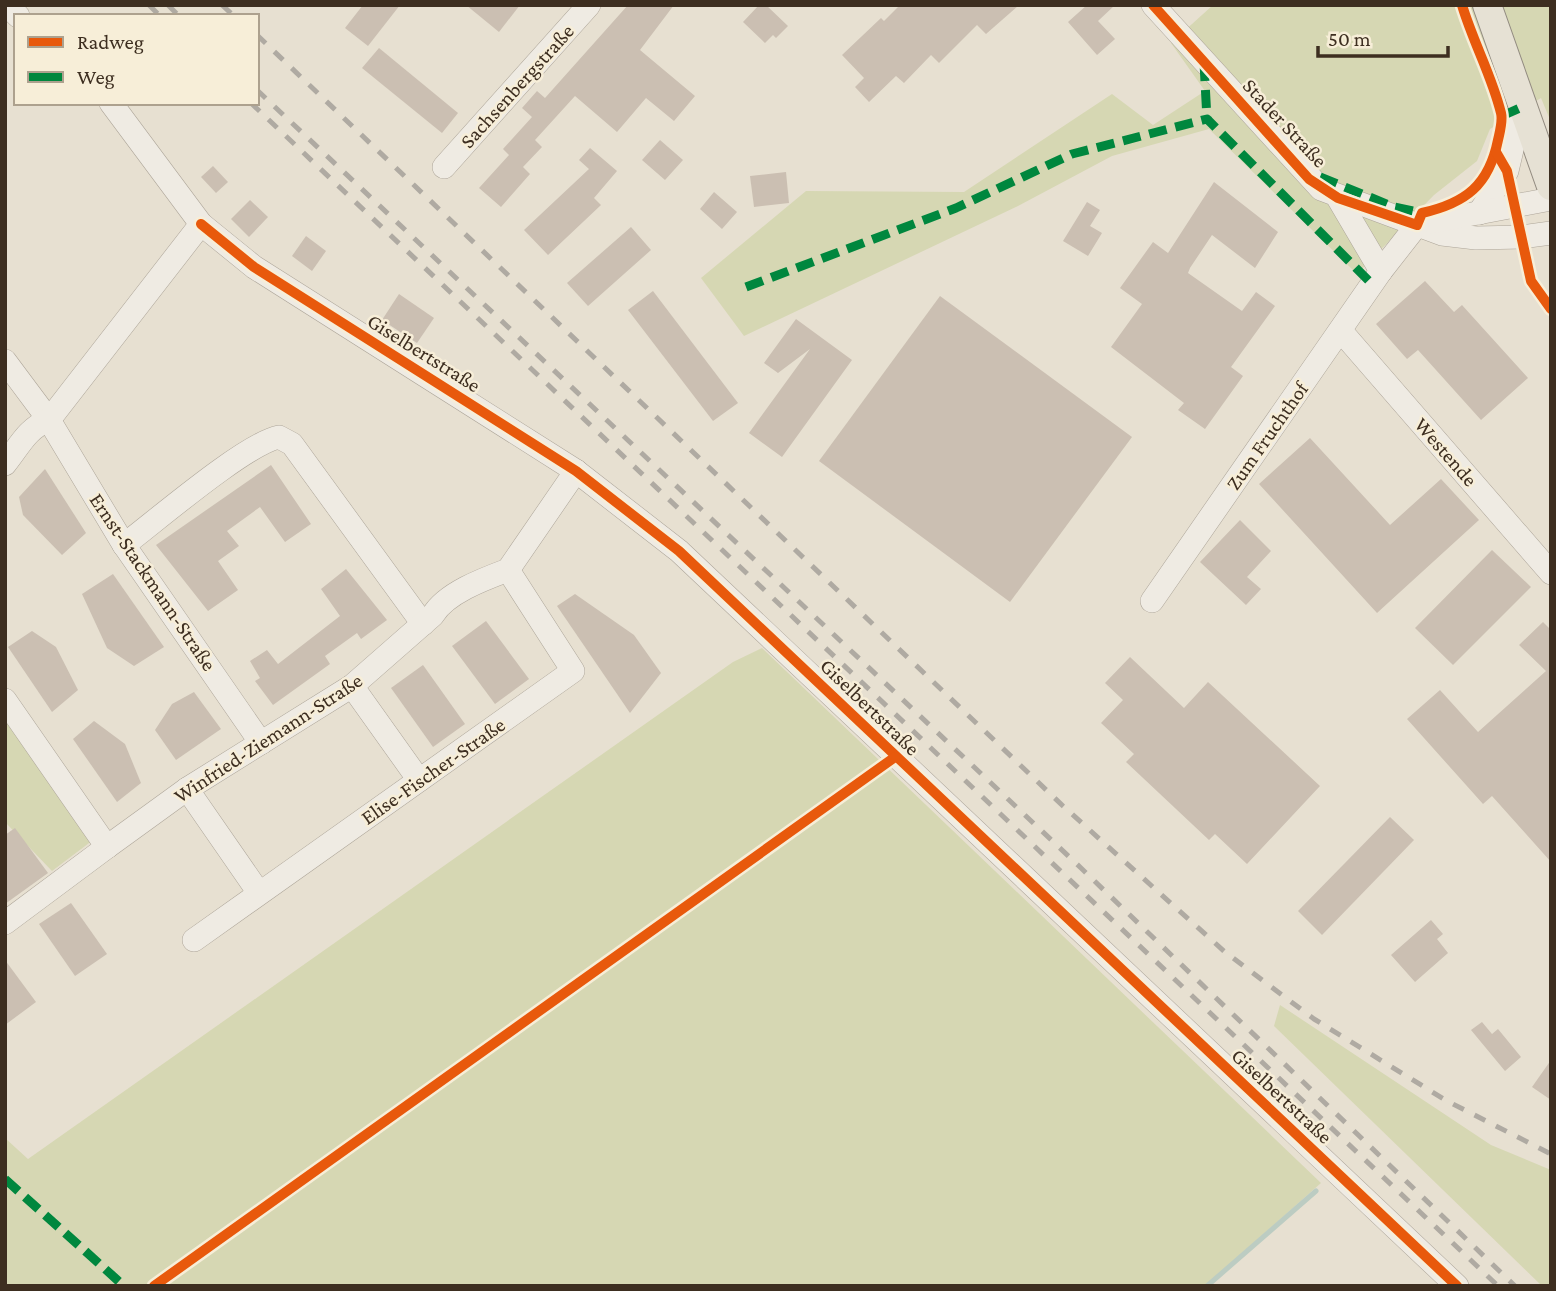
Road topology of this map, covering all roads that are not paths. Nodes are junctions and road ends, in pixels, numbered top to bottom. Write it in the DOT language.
graph roads {
  1 [pos="589,5"];
  2 [pos="1153,5"];
  3 [pos="1487,5"];
  4 [pos="112,105"];
  5 [pos="1522,107"];
  6 [pos="444,167"];
  7 [pos="1551,186"];
  8 [pos="1338,198"];
  9 [pos="1551,199"];
  10 [pos="1479,212"];
  11 [pos="201,224"];
  12 [pos="1417,225"];
  13 [pos="1551,233"];
  14 [pos="1381,271"];
  15 [pos="1341,331"];
  16 [pos="5,361"];
  17 [pos="49,420"];
  18 [pos="5,464"];
  19 [pos="576,471"];
  20 [pos="124,545"];
  21 [pos="508,570"];
  22 [pos="1551,573"];
  23 [pos="1152,601"];
  24 [pos="423,624"];
  25 [pos="352,686"];
  26 [pos="5,700"];
  27 [pos="261,743"];
  28 [pos="419,780"];
  29 [pos="187,789"];
  30 [pos="107,847"];
  31 [pos="259,893"];
  32 [pos="5,923"];
  33 [pos="194,940"];
  34 [pos="1457,1286"];
  1 -- 6 [label="street, Sachsenbergstraße"];
  2 -- 8 [label="street, Stader Straße"];
  3 -- 5 [label="main road"];
  4 -- 11 [label="street, Giselbertstraße"];
  5 -- 7 [label="main road"];
  5 -- 10 [label="street"];
  8 -- 12 [label="street, Stader Straße"];
  8 -- 14 [label="street"];
  9 -- 10 [label="street"];
  10 -- 12 [label="street"];
  11 -- 17 [label="street"];
  11 -- 19 [label="street, Giselbertstraße"];
  12 -- 13 [label="street, Stader Straße"];
  12 -- 14 [label="street, Zum Fruchthof"];
  14 -- 15 [label="street, Zum Fruchthof"];
  15 -- 22 [label="street, Westende"];
  15 -- 23 [label="street, Zum Fruchthof"];
  16 -- 17 [label="street, Ernst-Stackmann-Straße"];
  17 -- 18 [label="street"];
  17 -- 20 [label="street, Ernst-Stackmann-Straße"];
  19 -- 21 [label="street, Winfried-Ziemann-Straße"];
  19 -- 34 [label="street, Giselbertstraße"];
  20 -- 24 [label="street"];
  20 -- 27 [label="street, Ernst-Stackmann-Straße"];
  21 -- 24 [label="street, Winfried-Ziemann-Straße"];
  21 -- 28 [label="street, Elise-Fischer-Straße"];
  24 -- 25 [label="street, Winfried-Ziemann-Straße"];
  25 -- 27 [label="street, Winfried-Ziemann-Straße"];
  25 -- 28 [label="street"];
  26 -- 30 [label="street"];
  27 -- 29 [label="street, Winfried-Ziemann-Straße"];
  28 -- 31 [label="street, Elise-Fischer-Straße"];
  29 -- 30 [label="street, Winfried-Ziemann-Straße"];
  29 -- 31 [label="street"];
  30 -- 32 [label="street, Winfried-Ziemann-Straße"];
  31 -- 33 [label="street, Elise-Fischer-Straße"];
}
